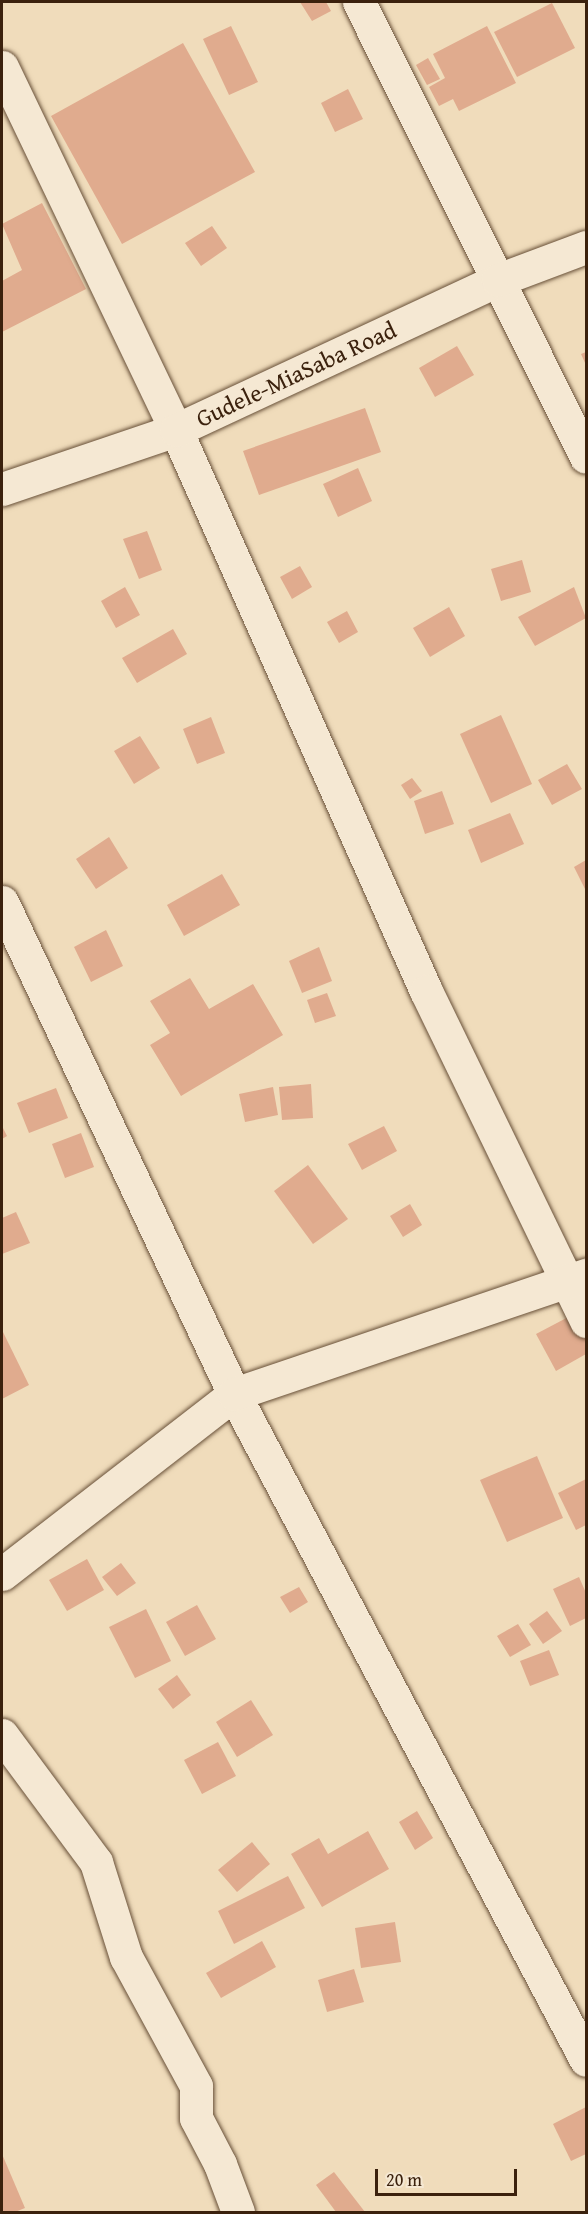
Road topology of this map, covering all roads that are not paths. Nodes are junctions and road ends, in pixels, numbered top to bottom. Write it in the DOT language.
graph roads {
  1 [pos="359,2"];
  2 [pos="2,67"];
  3 [pos="586,247"];
  4 [pos="498,280"];
  5 [pos="176,430"];
  6 [pos="586,457"];
  7 [pos="2,489"];
  8 [pos="2,902"];
  9 [pos="576,1279"];
  10 [pos="586,1321"];
  11 [pos="234,1394"];
  12 [pos="2,1574"];
  13 [pos="2,1735"];
  14 [pos="586,2060"];
  15 [pos="237,2212"];
  1 -- 4 [label="street"];
  2 -- 5 [label="street"];
  3 -- 4 [label="street, Gudele-MiaSaba Road"];
  4 -- 5 [label="street, Gudele-MiaSaba Road"];
  4 -- 6 [label="street"];
  5 -- 7 [label="street, Gudele-MiaSaba Road"];
  5 -- 9 [label="street"];
  8 -- 11 [label="street"];
  9 -- 10 [label="street"];
  9 -- 11 [label="street"];
  11 -- 12 [label="street"];
  11 -- 14 [label="street"];
  13 -- 15 [label="street"];
}
